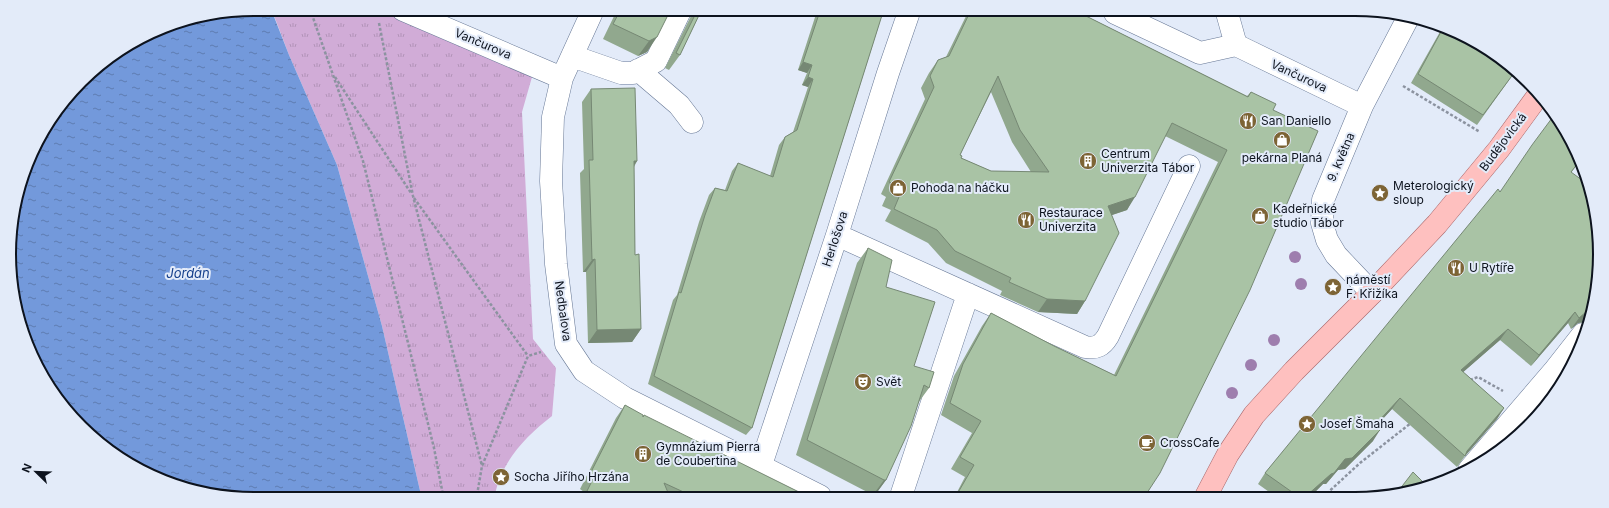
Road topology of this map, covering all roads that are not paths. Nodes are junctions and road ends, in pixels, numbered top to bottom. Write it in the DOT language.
graph roads {
  1 [pos="417,16"];
  2 [pos="591,16"];
  3 [pos="678,16"];
  4 [pos="908,16"];
  5 [pos="1121,16"];
  6 [pos="1228,16"];
  7 [pos="1406,22"];
  8 [pos="1236,45"];
  9 [pos="572,56"];
  10 [pos="638,70"];
  11 [pos="562,78"];
  12 [pos="1535,98"];
  13 [pos="1362,106"];
  14 [pos="692,122"];
  15 [pos="1189,166"];
  16 [pos="836,235"];
  17 [pos="1372,293"];
  18 [pos="968,294"];
  19 [pos="1576,343"];
  20 [pos="1482,455"];
  21 [pos="761,465"];
  22 [pos="812,492"];
  23 [pos="902,492"];
  24 [pos="1208,492"];
  1 -- 11 [label="street, Vančurova"];
  2 -- 9 [label="street, Nedbalova"];
  3 -- 10 [label="street"];
  4 -- 16 [label="street, Herlošova"];
  5 -- 8 [label="street"];
  6 -- 8 [label="street"];
  7 -- 13 [label="street, 9. května"];
  8 -- 13 [label="street, Vančurova"];
  9 -- 10 [label="street"];
  9 -- 11 [label="street, Nedbalova"];
  10 -- 14 [label="street"];
  11 -- 21 [label="street, Nedbalova"];
  12 -- 17 [label="main road, Budějovická"];
  13 -- 17 [label="street, 9. května"];
  15 -- 18 [label="street"];
  16 -- 18 [label="street"];
  16 -- 21 [label="street, Herlošova"];
  17 -- 24 [label="main road"];
  18 -- 23 [label="street"];
  19 -- 20 [label="street"];
  21 -- 22 [label="street, Nedbalova"];
}
